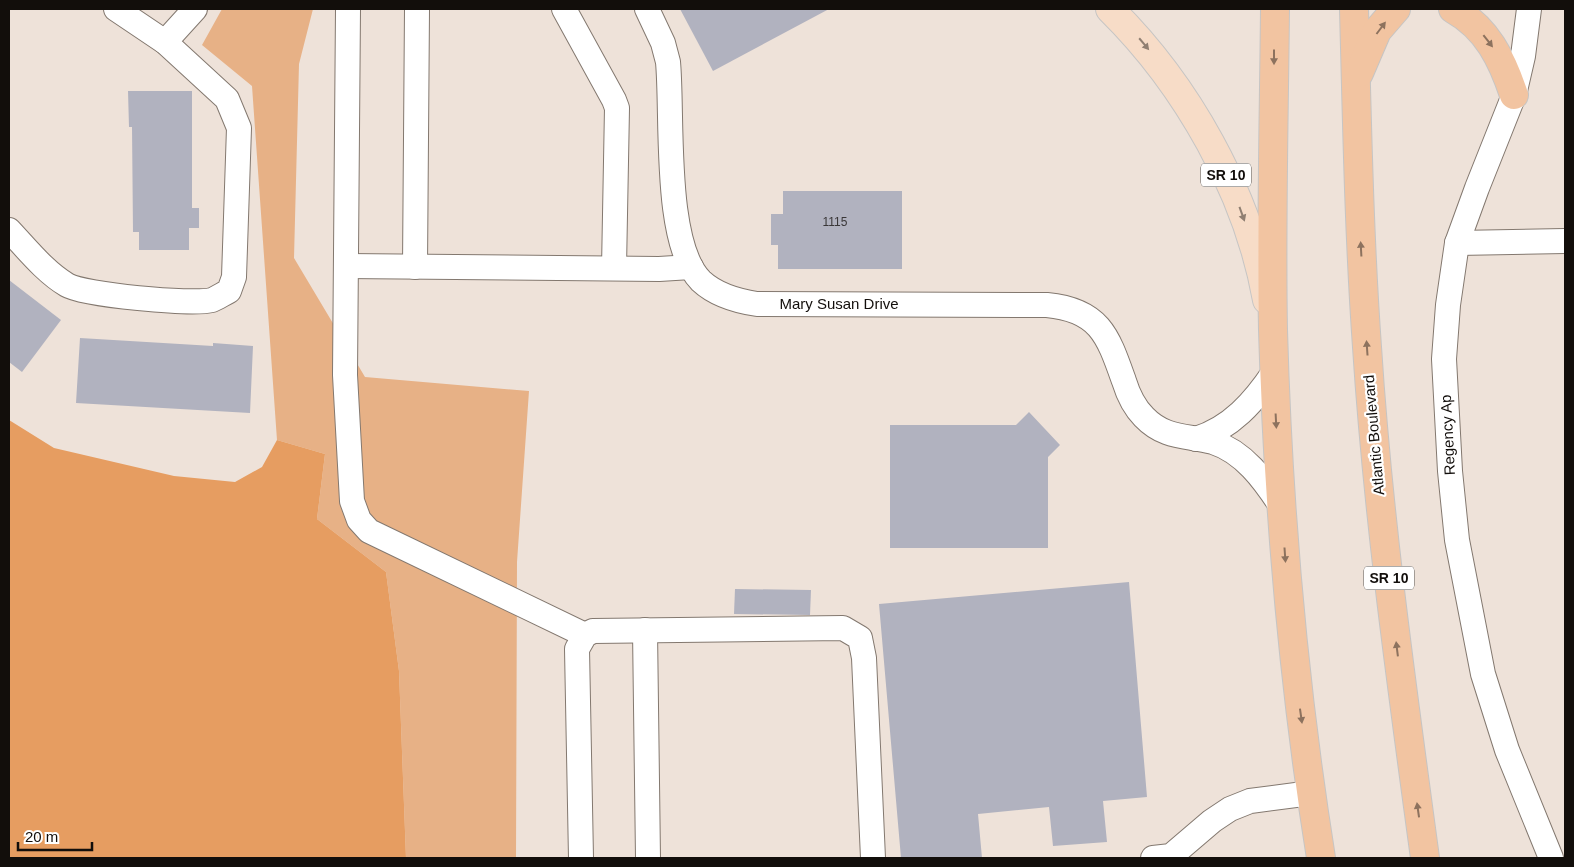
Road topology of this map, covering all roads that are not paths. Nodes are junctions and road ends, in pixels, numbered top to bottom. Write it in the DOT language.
graph roads {
  1 [pos="116,9"];
  2 [pos="195,9"];
  3 [pos="348,9"];
  4 [pos="417,9"];
  5 [pos="564,9"];
  6 [pos="647,9"];
  7 [pos="1110,9"];
  8 [pos="1275,9"];
  9 [pos="1354,9"];
  10 [pos="1396,9"];
  11 [pos="1453,9"];
  12 [pos="1529,9"];
  13 [pos="165,42"];
  14 [pos="1356,81"];
  15 [pos="1514,95"];
  16 [pos="9,230"];
  17 [pos="1565,241"];
  18 [pos="1457,243"];
  19 [pos="346,266"];
  20 [pos="415,266"];
  21 [pos="692,267"];
  22 [pos="614,268"];
  23 [pos="1274,372"];
  24 [pos="1196,439"];
  25 [pos="1281,506"];
  26 [pos="645,630"];
  27 [pos="585,635"];
  28 [pos="1311,793"];
  29 [pos="1540,834"];
  30 [pos="1165,857"];
  31 [pos="581,858"];
  32 [pos="648,858"];
  33 [pos="873,858"];
  34 [pos="1320,858"];
  35 [pos="1425,858"];
  36 [pos="1538,858"];
  37 [pos="1551,858"];
  1 -- 13 [label="street"];
  2 -- 13 [label="street"];
  3 -- 19 [label="street"];
  4 -- 20 [label="street"];
  5 -- 22 [label="street"];
  6 -- 21 [label="street, Mary Susan Drive"];
  7 -- 23 [label="main road, SR 10, one-way"];
  8 -- 23 [label="highway, one-way"];
  9 -- 14 [label="highway, Atlantic Boulevard / SR 10"];
  14 -- 10 [label="highway, one-way"];
  11 -- 15 [label="highway, one-way"];
  12 -- 15 [label="street, Regency Ap"];
  13 -- 16 [label="street"];
  35 -- 14 [label="highway, Atlantic Boulevard / SR 10, one-way"];
  15 -- 18 [label="street, Regency Ap"];
  17 -- 18 [label="street"];
  18 -- 29 [label="street, Regency Ap"];
  19 -- 20 [label="street"];
  19 -- 27 [label="street"];
  20 -- 22 [label="street"];
  21 -- 22 [label="street"];
  21 -- 24 [label="street, Mary Susan Drive"];
  23 -- 24 [label="street"];
  23 -- 25 [label="highway, SR 10, one-way"];
  24 -- 25 [label="street, Mary Susan Drive"];
  25 -- 28 [label="highway, SR 10, one-way"];
  26 -- 27 [label="street"];
  26 -- 32 [label="street"];
  26 -- 33 [label="street"];
  27 -- 31 [label="street"];
  28 -- 30 [label="street"];
  28 -- 34 [label="highway, SR 10"];
  29 -- 36 [label="street"];
  29 -- 37 [label="street, Regency Ap"];
}
